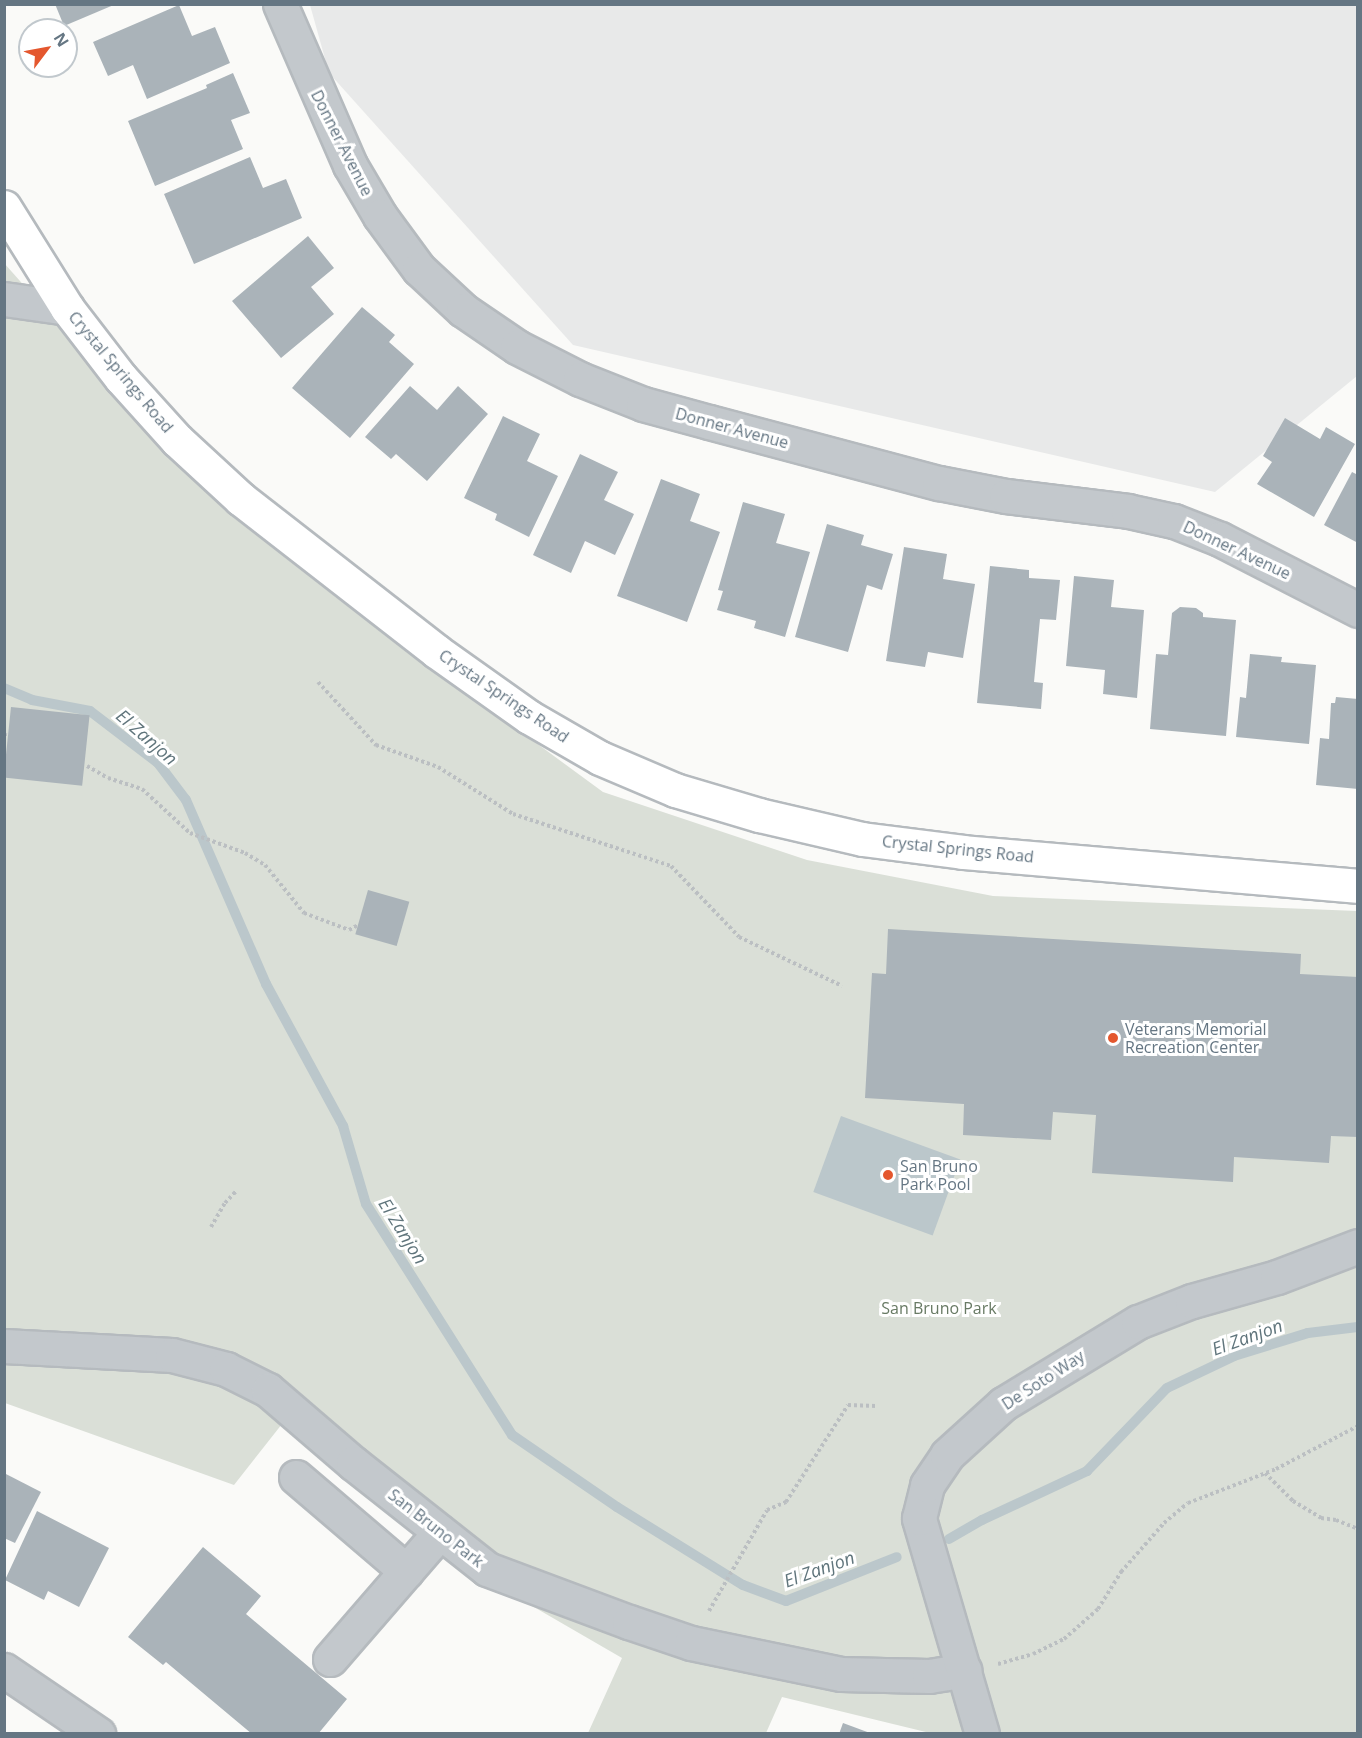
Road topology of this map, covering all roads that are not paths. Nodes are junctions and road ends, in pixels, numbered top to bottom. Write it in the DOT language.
graph roads {
  1 [pos="280,4"];
  2 [pos="4,207"];
  3 [pos="4,299"];
  4 [pos="67,308"];
  5 [pos="1358,609"];
  6 [pos="1358,886"];
  7 [pos="1358,1246"];
  8 [pos="4,1346"];
  9 [pos="296,1477"];
  10 [pos="440,1532"];
  11 [pos="406,1571"];
  12 [pos="330,1659"];
  13 [pos="4,1670"];
  14 [pos="964,1670"];
  15 [pos="93,1731"];
  16 [pos="982,1734"];
  1 -- 5 [label="street, Donner Avenue"];
  2 -- 4 [label="main road, Crystal Springs Road"];
  3 -- 4 [label="street"];
  4 -- 6 [label="main road, Crystal Springs Road"];
  7 -- 14 [label="street, De Soto Way"];
  8 -- 10 [label="street, San Bruno Park"];
  9 -- 11 [label="street"];
  10 -- 11 [label="street"];
  10 -- 14 [label="street, San Bruno Park"];
  11 -- 12 [label="street"];
  13 -- 15 [label="street"];
  14 -- 16 [label="street, De Soto Way"];
}
